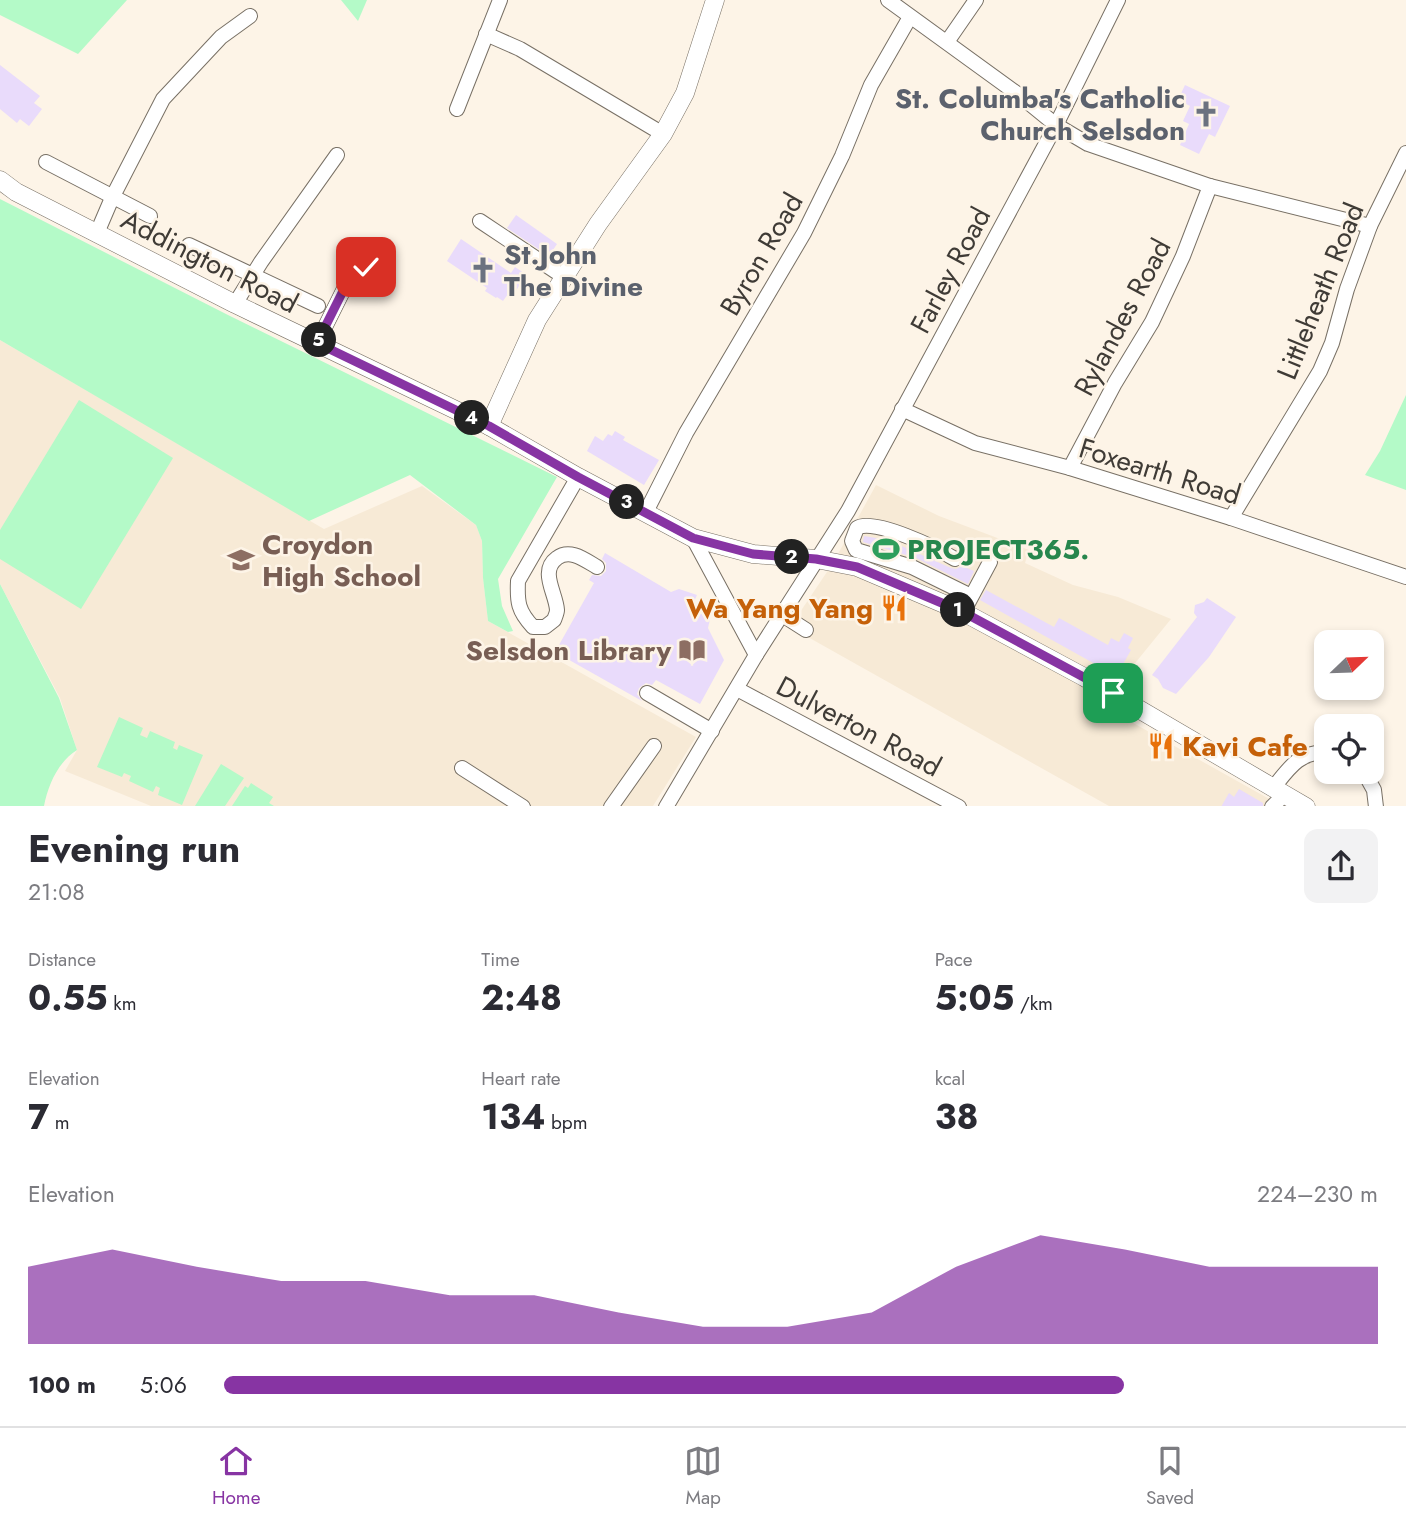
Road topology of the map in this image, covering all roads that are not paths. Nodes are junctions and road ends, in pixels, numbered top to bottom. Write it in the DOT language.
graph roads {
  1 [pos="500,0"];
  2 [pos="715,0"];
  3 [pos="888,0"];
  4 [pos="976,0"];
  5 [pos="1118,0"];
  6 [pos="250,16"];
  7 [pos="910,17"];
  8 [pos="486,34"];
  9 [pos="947,42"];
  10 [pos="457,109"];
  11 [pos="1056,125"];
  12 [pos="663,134"];
  13 [pos="1406,153"];
  14 [pos="337,155"];
  15 [pos="46,162"];
  16 [pos="0,180"];
  17 [pos="1210,186"];
  18 [pos="112,198"];
  19 [pos="150,216"];
  20 [pos="480,221"];
  21 [pos="1370,226"];
  22 [pos="96,233"];
  23 [pos="379,245"];
  24 [pos="189,246"];
  25 [pos="252,277"];
  26 [pos="564,277"];
  27 [pos="235,304"];
  28 [pos="318,306"];
  29 [pos="317,343"];
  30 [pos="902,409"];
  31 [pos="489,426"];
  32 [pos="1070,468"];
  33 [pos="578,477"];
  34 [pos="646,512"];
  35 [pos="1231,518"];
  36 [pos="693,538"];
  37 [pos="922,542"];
  38 [pos="856,550"];
  39 [pos="816,559"];
  40 [pos="956,559"];
  41 [pos="990,562"];
  42 [pos="842,563"];
  43 [pos="597,567"];
  44 [pos="912,567"];
  45 [pos="1406,577"];
  46 [pos="967,604"];
  47 [pos="782,614"];
  48 [pos="806,630"];
  49 [pos="756,655"];
  50 [pos="737,689"];
  51 [pos="647,693"];
  52 [pos="712,731"];
  53 [pos="654,746"];
  54 [pos="1314,753"];
  55 [pos="462,768"];
  56 [pos="1371,784"];
  57 [pos="1280,790"];
  58 [pos="521,806"];
  59 [pos="612,806"];
  60 [pos="667,806"];
  61 [pos="957,806"];
  62 [pos="1272,806"];
  63 [pos="1304,806"];
  64 [pos="1376,806"];
  1 -- 8 [label="street"];
  2 -- 12 [label="main road"];
  3 -- 7 [label="street"];
  4 -- 9 [label="street"];
  5 -- 11 [label="street, Farley Road"];
  6 -- 18 [label="street"];
  7 -- 9 [label="street"];
  7 -- 34 [label="street, Byron Road"];
  8 -- 10 [label="street"];
  8 -- 12 [label="street"];
  9 -- 11 [label="street"];
  11 -- 17 [label="street"];
  11 -- 30 [label="street, Farley Road"];
  12 -- 26 [label="main road"];
  13 -- 21 [label="street, Littleheath Road"];
  14 -- 25 [label="street"];
  15 -- 18 [label="street"];
  16 -- 22 [label="main road, Addington Road"];
  17 -- 21 [label="street"];
  17 -- 32 [label="street, Rylandes Road"];
  18 -- 19 [label="street"];
  18 -- 22 [label="street"];
  20 -- 26 [label="street"];
  21 -- 35 [label="street, Littleheath Road"];
  22 -- 27 [label="main road, Addington Road"];
  23 -- 29 [label="street"];
  24 -- 25 [label="street"];
  25 -- 27 [label="street"];
  25 -- 28 [label="street"];
  26 -- 31 [label="main road"];
  27 -- 29 [label="main road, Addington Road"];
  29 -- 31 [label="main road, Addington Road"];
  30 -- 32 [label="street, Foxearth Road"];
  30 -- 39 [label="street, Farley Road"];
  31 -- 33 [label="main road, Addington Road"];
  32 -- 35 [label="street, Foxearth Road"];
  33 -- 34 [label="main road, Addington Road"];
  33 -- 43 [label="street"];
  34 -- 36 [label="main road, Addington Road"];
  35 -- 45 [label="street, Foxearth Road"];
  36 -- 39 [label="main road, Addington Road"];
  36 -- 49 [label="street"];
  37 -- 38 [label="street"];
  37 -- 40 [label="street"];
  37 -- 44 [label="street"];
  38 -- 42 [label="street"];
  38 -- 44 [label="street"];
  39 -- 42 [label="main road, Addington Road"];
  39 -- 47 [label="street, Farley Road"];
  41 -- 46 [label="street"];
  42 -- 46 [label="main road, Addington Road"];
  44 -- 46 [label="street"];
  46 -- 57 [label="main road, Addington Road"];
  47 -- 48 [label="street"];
  47 -- 49 [label="street, Farley Road"];
  49 -- 50 [label="street, Farley Road"];
  50 -- 52 [label="street, Farley Road"];
  50 -- 61 [label="street, Dulverton Road"];
  51 -- 52 [label="street"];
  52 -- 60 [label="street, Farley Road"];
  53 -- 59 [label="street"];
  54 -- 57 [label="street"];
  55 -- 58 [label="street"];
  56 -- 64 [label="street"];
  57 -- 62 [label="street"];
  57 -- 63 [label="main road, Addington Road"];
}
